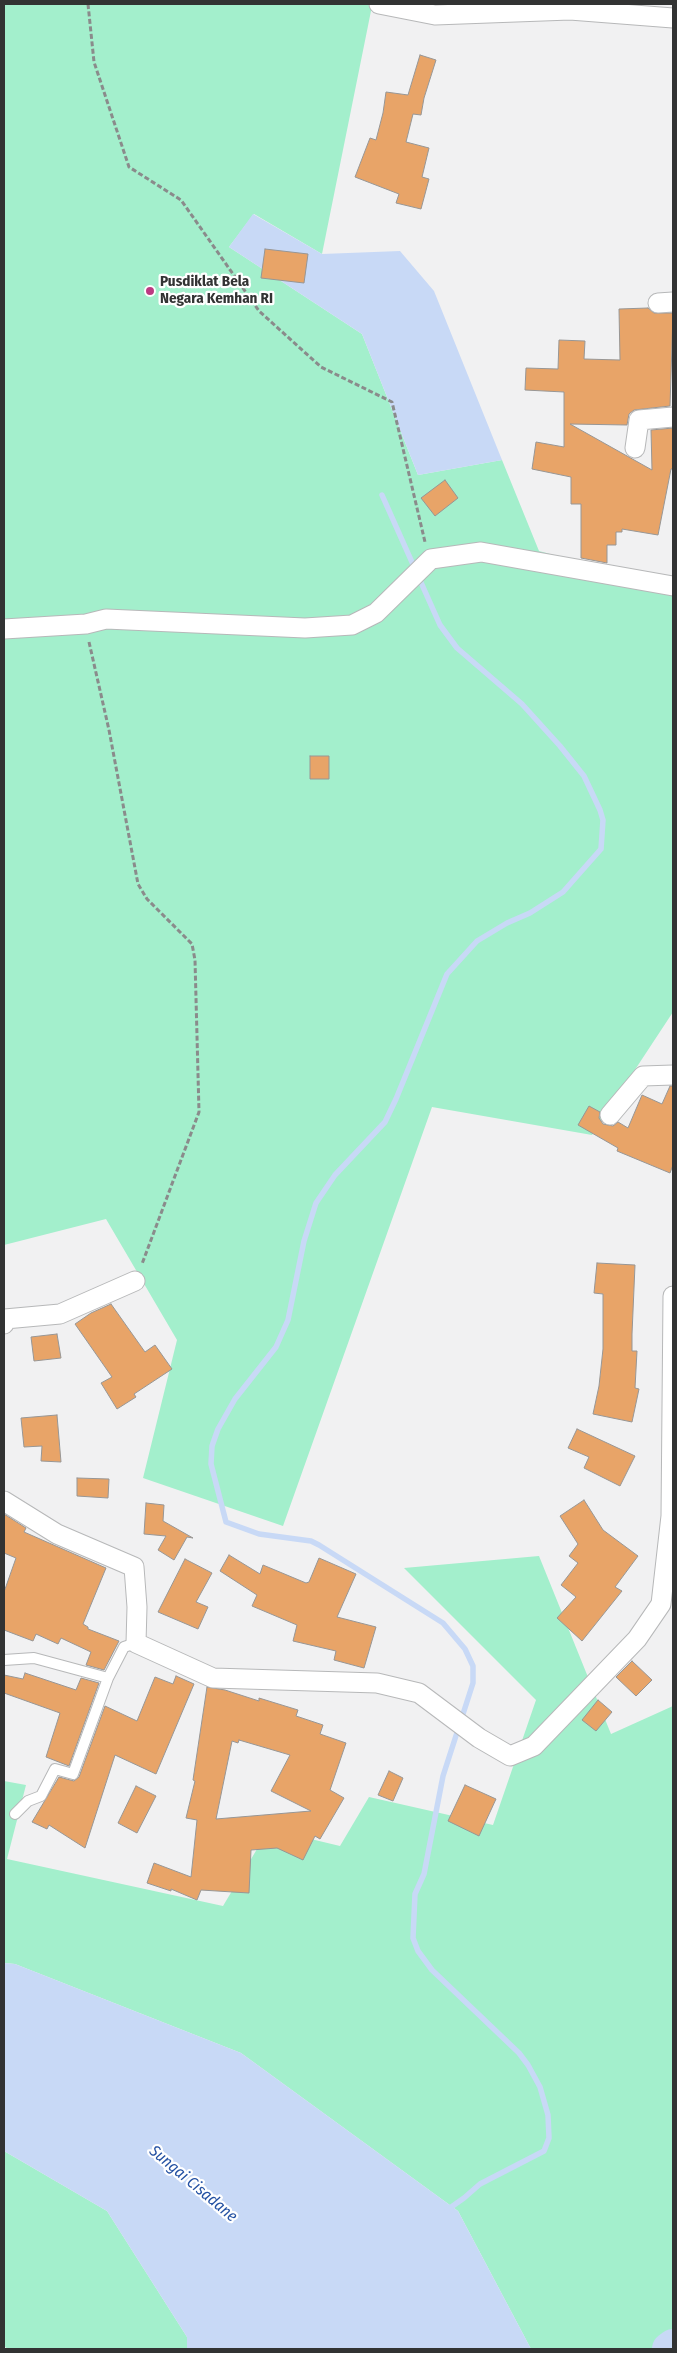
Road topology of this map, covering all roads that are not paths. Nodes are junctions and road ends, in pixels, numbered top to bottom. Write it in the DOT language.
graph roads {
  1 [pos="379,4"];
  2 [pos="673,18"];
  3 [pos="673,418"];
  4 [pos="635,448"];
  5 [pos="673,586"];
  6 [pos="4,629"];
  7 [pos="673,1075"];
  8 [pos="610,1115"];
  9 [pos="136,1281"];
  10 [pos="673,1296"];
  11 [pos="4,1324"];
  12 [pos="4,1501"];
  13 [pos="136,1643"];
  14 [pos="4,1660"];
  15 [pos="108,1678"];
  16 [pos="15,1814"];
  1 -- 2 [label="street"];
  3 -- 4 [label="street"];
  5 -- 6 [label="street"];
  7 -- 8 [label="street"];
  9 -- 11 [label="street"];
  10 -- 13 [label="street"];
  12 -- 13 [label="street"];
  13 -- 15 [label="lane"];
  14 -- 15 [label="lane"];
  15 -- 16 [label="lane"];
}
